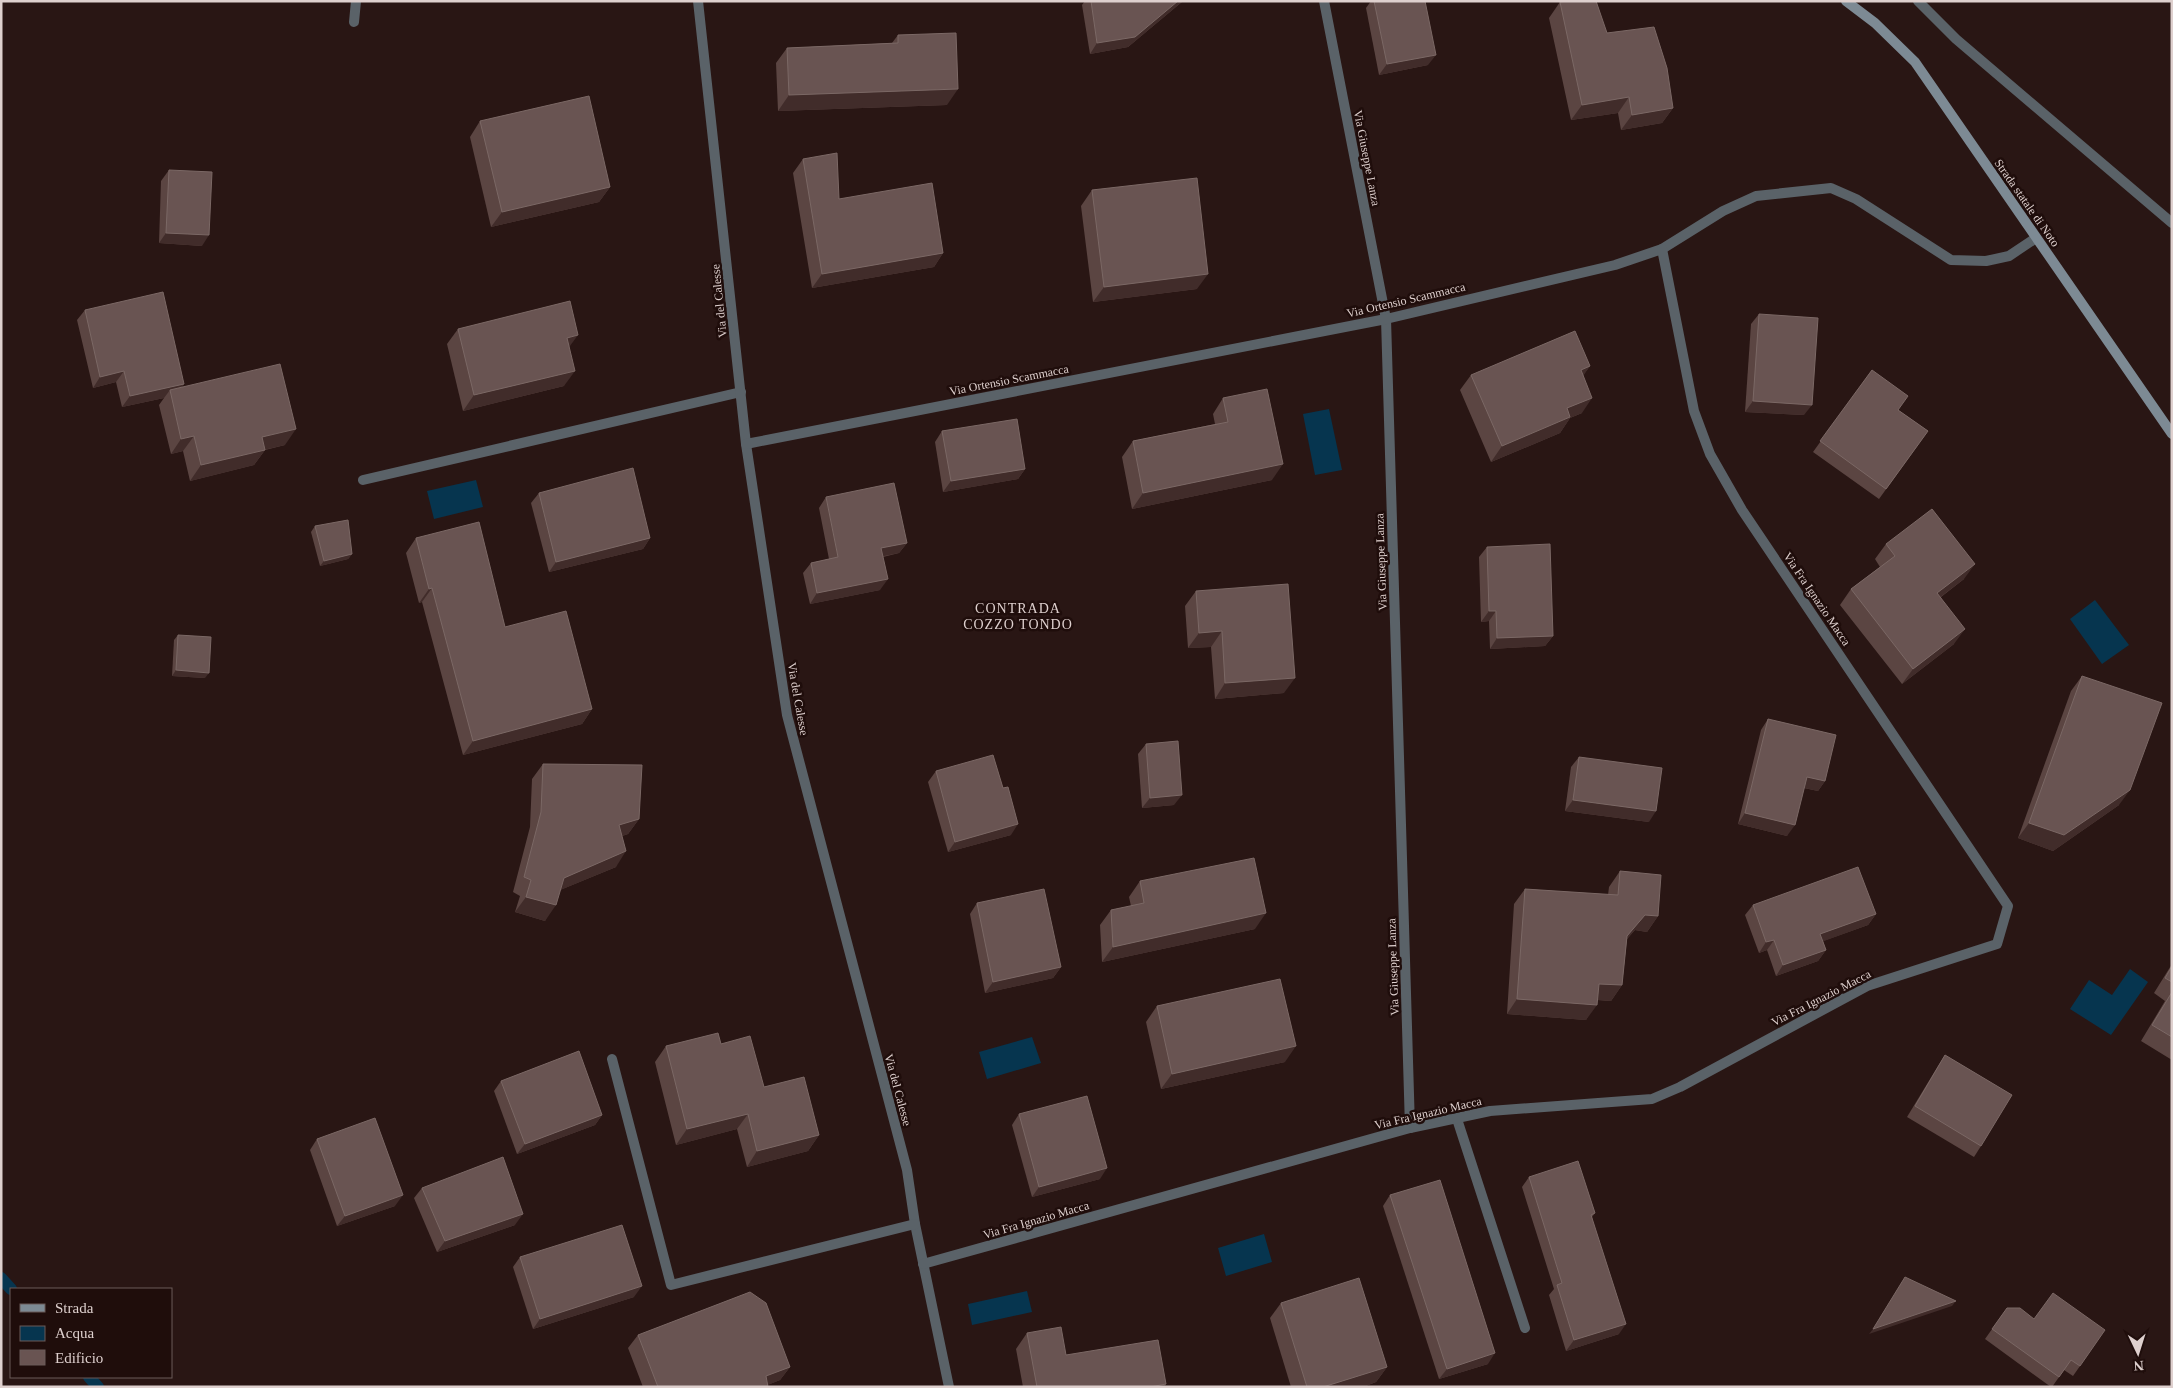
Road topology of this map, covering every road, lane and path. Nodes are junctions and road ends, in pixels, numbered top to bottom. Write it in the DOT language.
graph roads {
  1 [pos="356,1"];
  2 [pos="698,1"];
  3 [pos="1324,1"];
  4 [pos="1846,1"];
  5 [pos="1918,1"];
  6 [pos="354,22"];
  7 [pos="2172,223"];
  8 [pos="2036,238"];
  9 [pos="1662,249"];
  10 [pos="1386,319"];
  11 [pos="741,392"];
  12 [pos="2172,434"];
  13 [pos="746,444"];
  14 [pos="363,480"];
  15 [pos="612,1059"];
  16 [pos="1457,1119"];
  17 [pos="1410,1128"];
  18 [pos="915,1224"];
  19 [pos="923,1264"];
  20 [pos="1525,1328"];
  21 [pos="949,1387"];
  1 -- 6 [label="street"];
  2 -- 11 [label="street, Via del Calesse"];
  3 -- 10 [label="street, Via Giuseppe Lanza"];
  4 -- 8 [label="main road, Strada statale di Noto"];
  5 -- 7 [label="street"];
  8 -- 9 [label="street, Via Ortensio Scammacca"];
  8 -- 12 [label="main road, Strada statale di Noto"];
  9 -- 10 [label="street, Via Ortensio Scammacca"];
  9 -- 16 [label="street, Via Fra Ignazio Macca"];
  10 -- 13 [label="street, Via Ortensio Scammacca"];
  10 -- 17 [label="street, Via Giuseppe Lanza"];
  11 -- 13 [label="street, Via del Calesse"];
  11 -- 14 [label="street"];
  13 -- 18 [label="street, Via del Calesse"];
  15 -- 18 [label="street"];
  16 -- 17 [label="street, Via Fra Ignazio Macca"];
  16 -- 20 [label="street"];
  17 -- 19 [label="street, Via Fra Ignazio Macca"];
  18 -- 19 [label="street, Via del Calesse"];
  19 -- 21 [label="street, Via del Calesse"];
}
